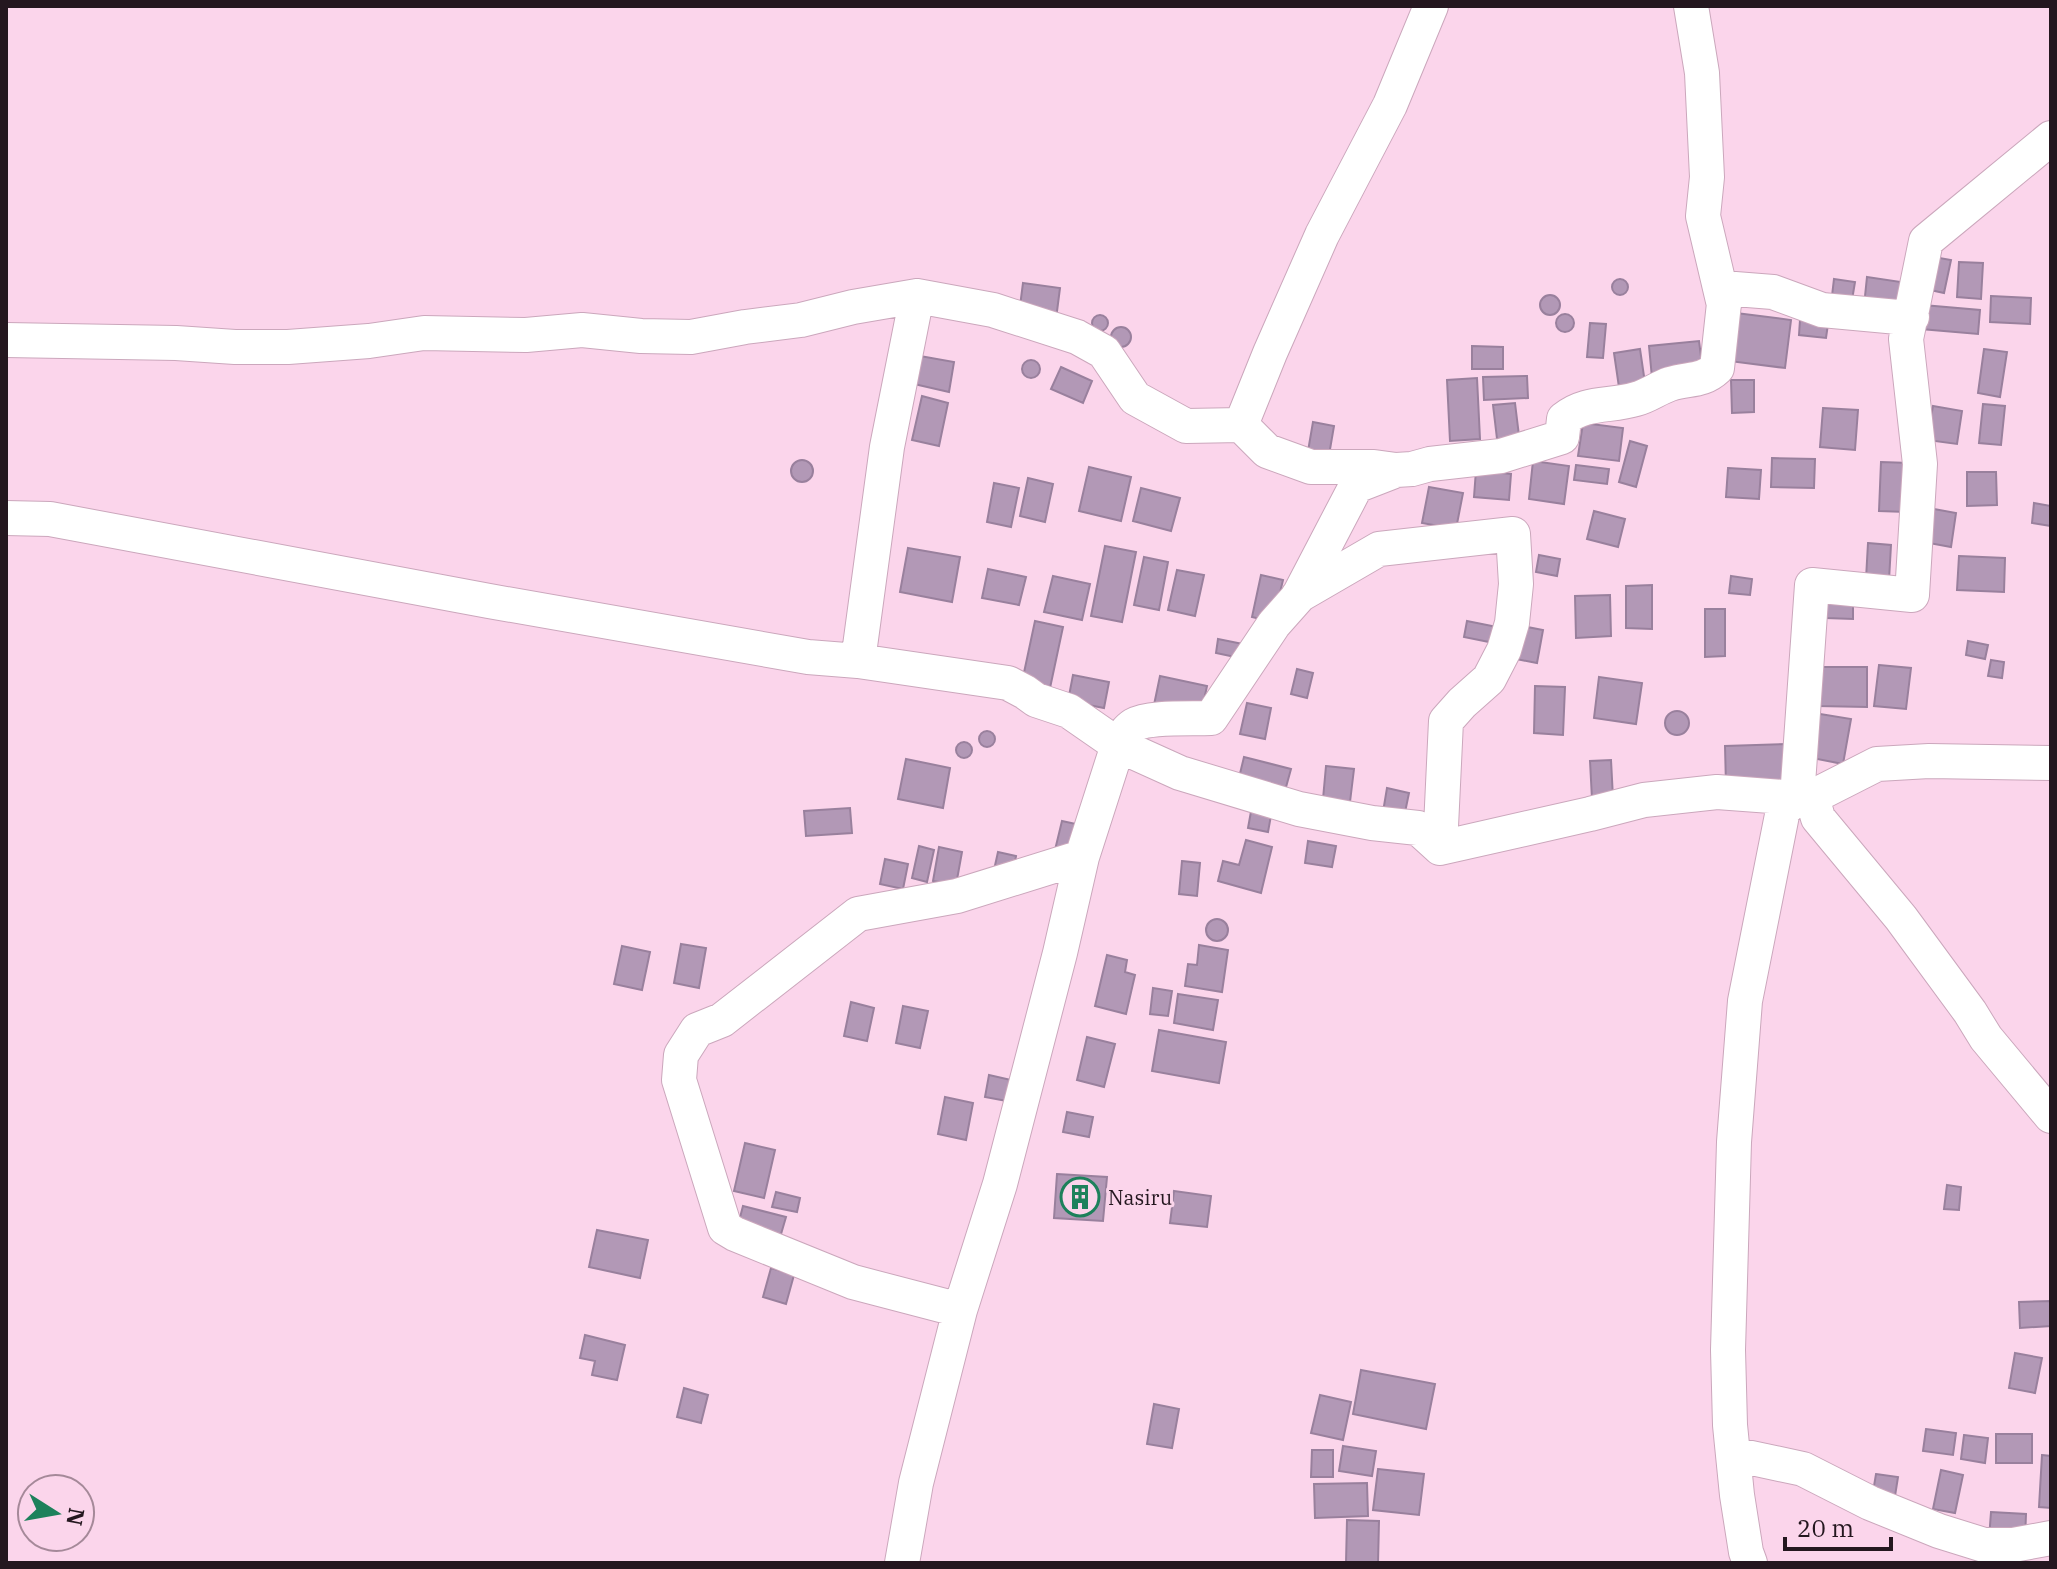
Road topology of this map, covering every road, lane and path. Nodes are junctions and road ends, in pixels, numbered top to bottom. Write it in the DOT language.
graph roads {
  1 [pos="1431,6"];
  2 [pos="1691,6"];
  3 [pos="2051,138"];
  4 [pos="917,296"];
  5 [pos="1724,305"];
  6 [pos="1912,317"];
  7 [pos="6,340"];
  8 [pos="1241,425"];
  9 [pos="1396,470"];
  10 [pos="6,518"];
  11 [pos="1298,597"];
  12 [pos="858,661"];
  13 [pos="1118,745"];
  14 [pos="2051,763"];
  15 [pos="1804,798"];
  16 [pos="1440,848"];
  17 [pos="1082,857"];
  18 [pos="2051,1116"];
  19 [pos="960,1310"];
  20 [pos="1733,1454"];
  21 [pos="2051,1538"];
  22 [pos="902,1563"];
  23 [pos="1750,1563"];
  1 -- 8 [label="street"];
  2 -- 5 [label="street"];
  3 -- 6 [label="street"];
  4 -- 7 [label="street"];
  4 -- 8 [label="street"];
  4 -- 12 [label="street"];
  5 -- 6 [label="street"];
  5 -- 9 [label="street"];
  6 -- 15 [label="street"];
  8 -- 9 [label="street"];
  9 -- 11 [label="street"];
  10 -- 12 [label="street"];
  11 -- 13 [label="street"];
  11 -- 16 [label="street"];
  12 -- 13 [label="street"];
  13 -- 16 [label="street"];
  13 -- 17 [label="street"];
  14 -- 15 [label="street"];
  15 -- 16 [label="street"];
  15 -- 18 [label="street"];
  15 -- 20 [label="street"];
  17 -- 19 [label="street"];
  17 -- 19 [label="street"];
  19 -- 22 [label="street"];
  20 -- 21 [label="street"];
  20 -- 23 [label="street"];
}
